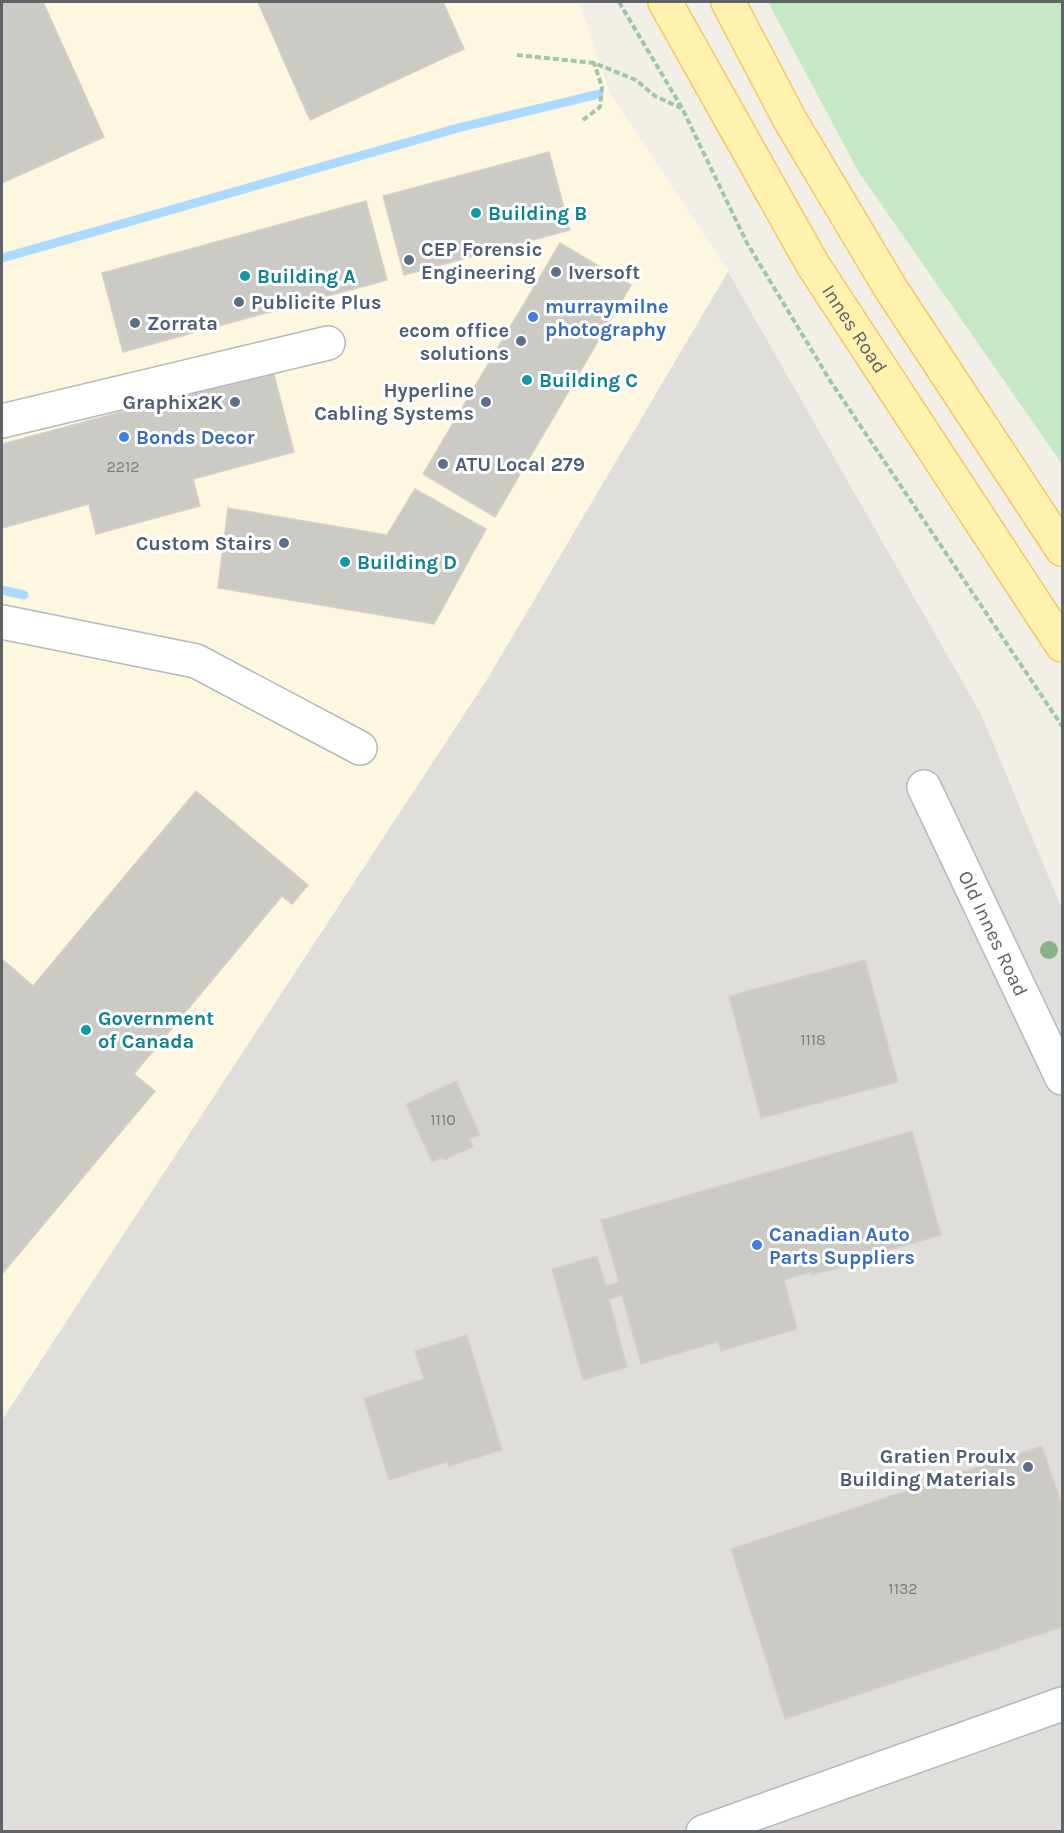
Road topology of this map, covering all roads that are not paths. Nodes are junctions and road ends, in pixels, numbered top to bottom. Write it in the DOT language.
graph roads {
  1 [pos="665,2"];
  2 [pos="728,2"];
  3 [pos="328,342"];
  4 [pos="2,421"];
  5 [pos="1062,549"];
  6 [pos="2,622"];
  7 [pos="1062,645"];
  8 [pos="360,748"];
  9 [pos="924,787"];
  10 [pos="1062,1078"];
  11 [pos="1062,1704"];
  12 [pos="703,1832"];
  1 -- 7 [label="main road, Innes Road"];
  2 -- 5 [label="main road"];
  3 -- 4 [label="street"];
  6 -- 8 [label="street"];
  9 -- 10 [label="street, Old Innes Road"];
  11 -- 12 [label="street"];
}
